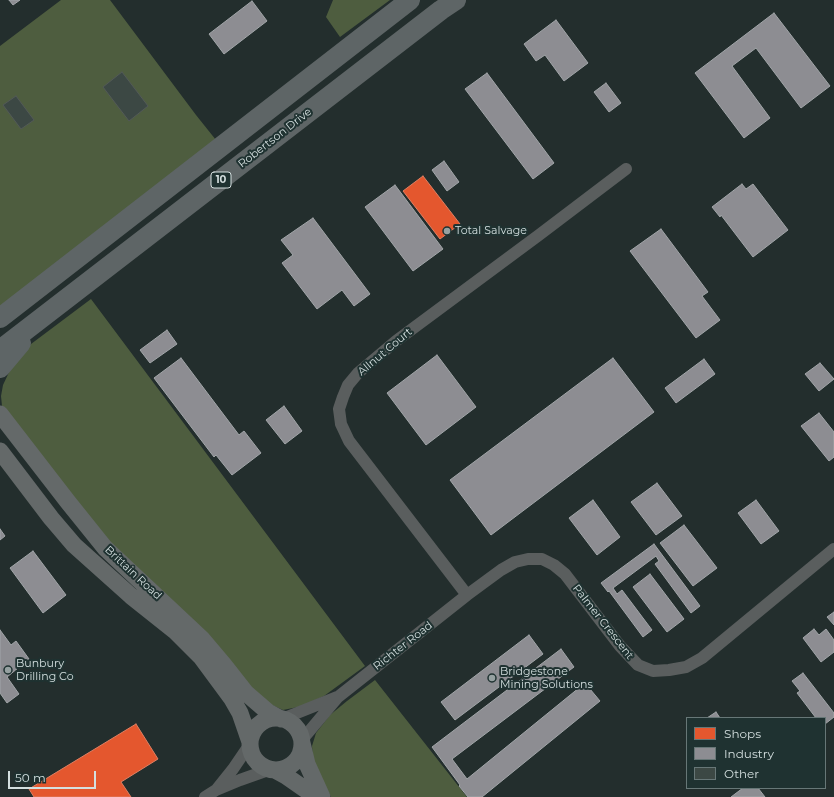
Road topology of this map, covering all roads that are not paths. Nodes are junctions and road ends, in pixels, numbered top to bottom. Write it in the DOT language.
graph roads {
  1 [pos="410,0"];
  2 [pos="456,0"];
  3 [pos="626,169"];
  4 [pos="0,318"];
  5 [pos="26,330"];
  6 [pos="0,350"];
  7 [pos="0,368"];
  8 [pos="0,414"];
  9 [pos="0,451"];
  10 [pos="834,549"];
  11 [pos="467,595"];
  12 [pos="338,696"];
  13 [pos="281,719"];
  14 [pos="302,742"];
  15 [pos="250,743"];
  16 [pos="273,769"];
  17 [pos="216,790"];
  18 [pos="205,797"];
  19 [pos="316,797"];
  20 [pos="322,797"];
  1 -- 4 [label="highway, 10"];
  2 -- 5 [label="highway, Robertson Drive / 10"];
  3 -- 11 [label="street, Allnut Court"];
  5 -- 6 [label="highway, Robertson Drive / 10"];
  5 -- 7 [label="highway"];
  8 -- 13 [label="main road, Brittain Road"];
  9 -- 15 [label="main road, Brittain Road"];
  10 -- 11 [label="street, Palmer Crescent"];
  11 -- 12 [label="street, Richter Road"];
  12 -- 13 [label="street, Richter Road"];
  12 -- 14 [label="street, Richter Road"];
  13 -- 14 [label="main road"];
  13 -- 15 [label="main road"];
  14 -- 16 [label="main road"];
  14 -- 20 [label="main road"];
  15 -- 16 [label="main road"];
  15 -- 17 [label="street"];
  16 -- 17 [label="street"];
  16 -- 19 [label="main road"];
  17 -- 18 [label="street"];
}
